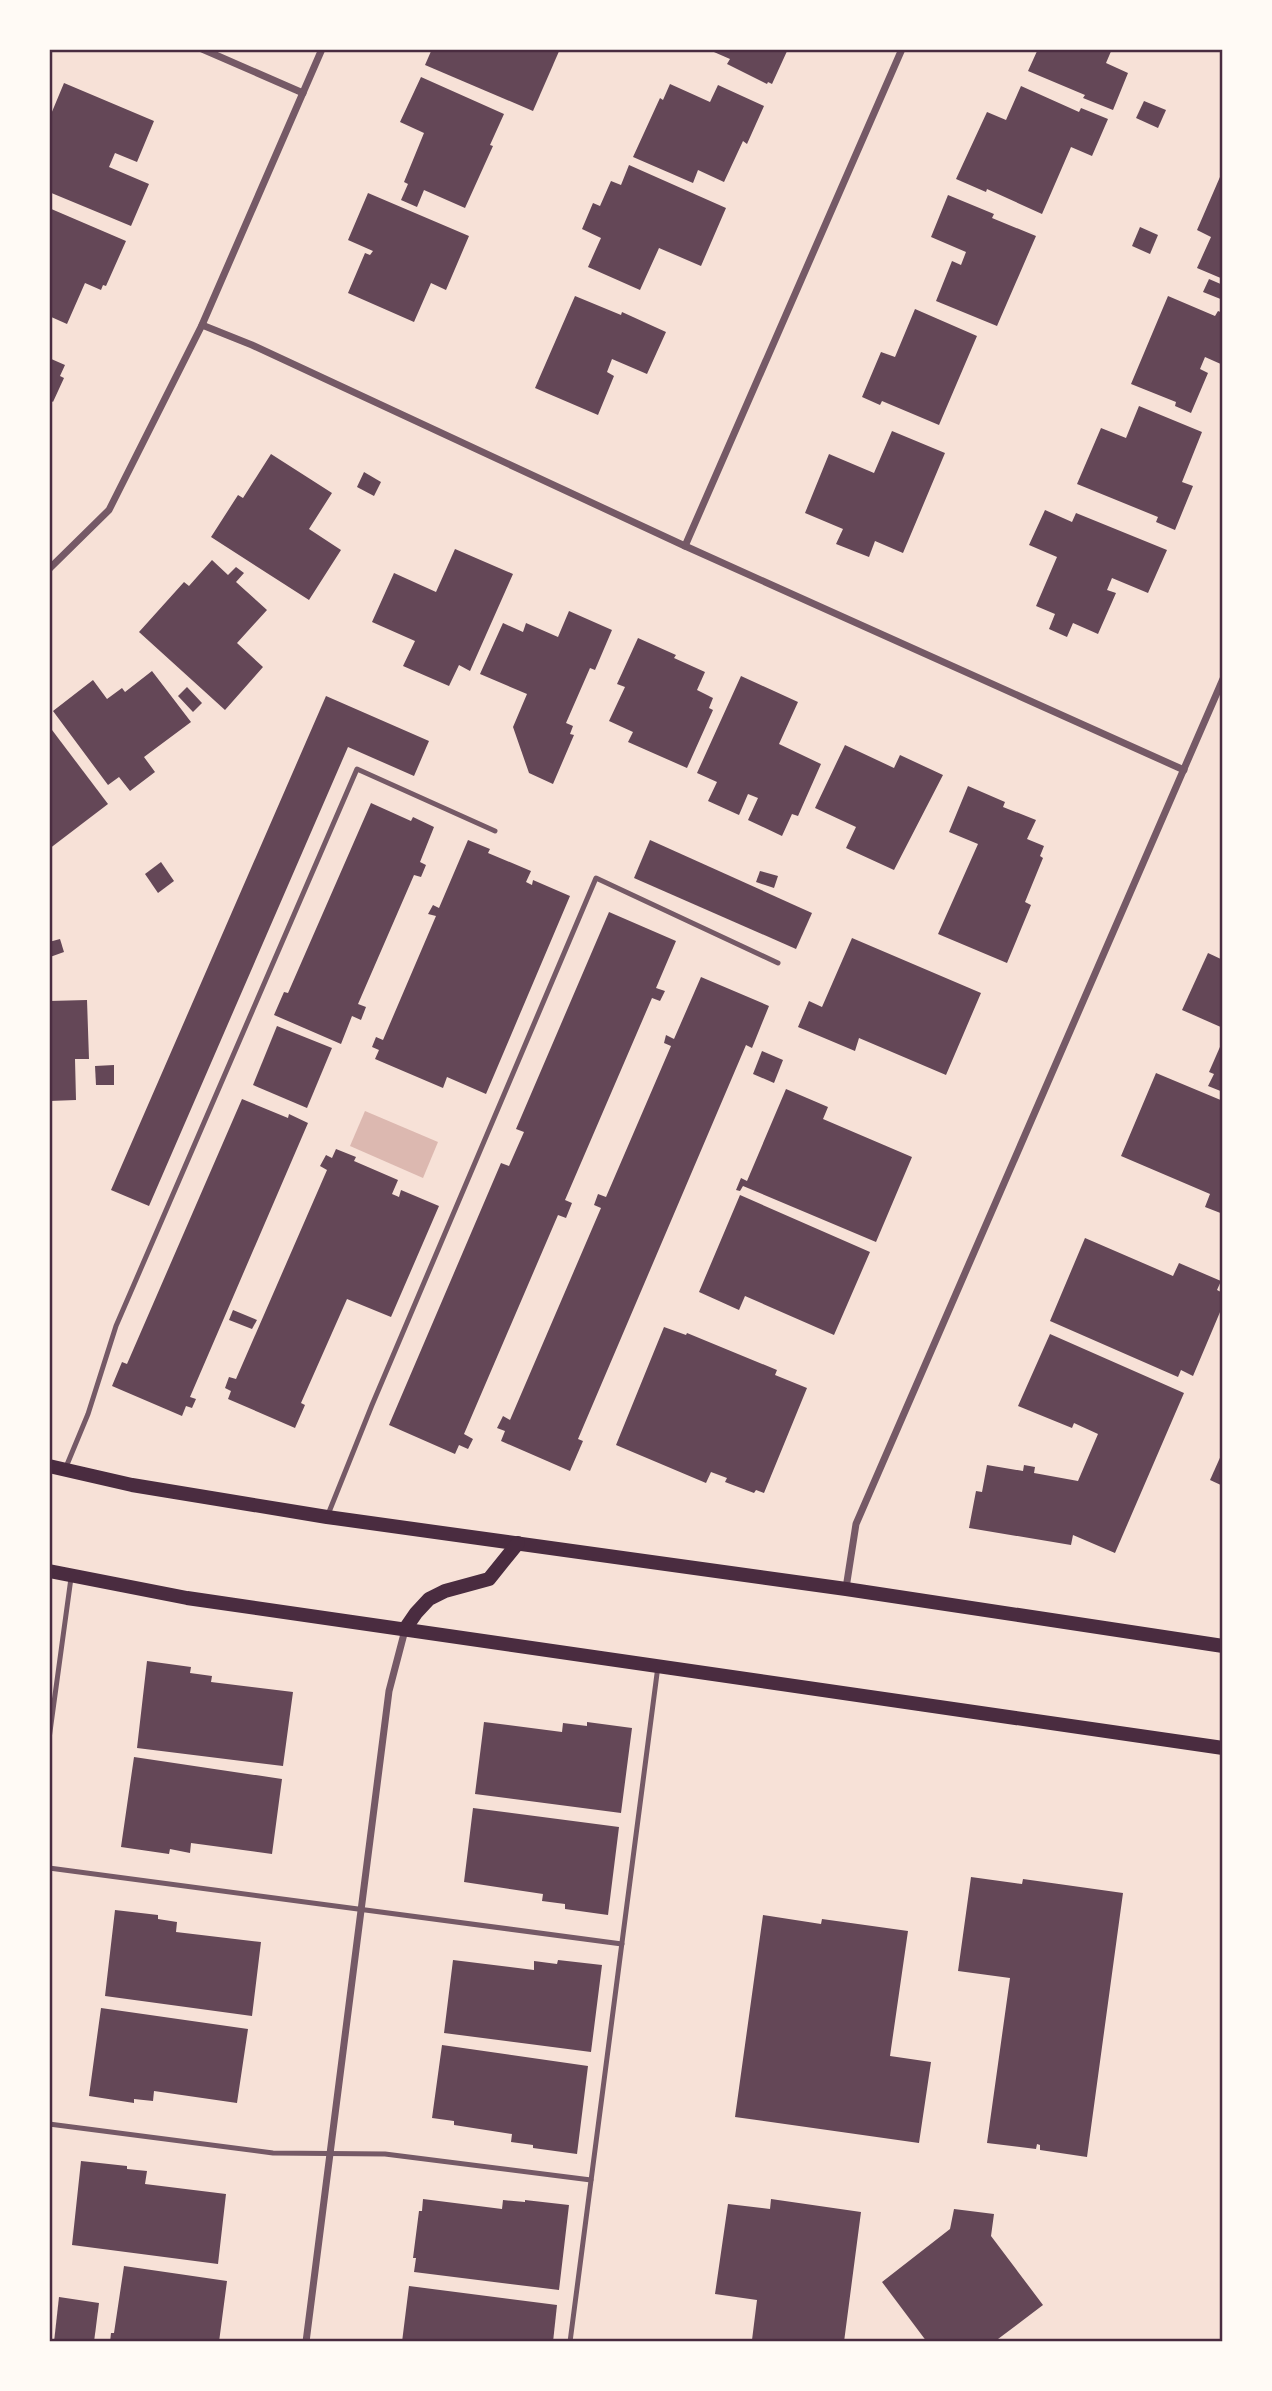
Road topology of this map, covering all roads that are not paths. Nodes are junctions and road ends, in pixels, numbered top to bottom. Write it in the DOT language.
graph roads {
  1 [pos="202,49"];
  2 [pos="322,49"];
  3 [pos="902,49"];
  4 [pos="303,93"];
  5 [pos="202,325"];
  6 [pos="685,546"];
  7 [pos="49,569"];
  8 [pos="1223,679"];
  9 [pos="1184,770"];
  10 [pos="495,831"];
  11 [pos="778,962"];
  12 [pos="49,1466"];
  13 [pos="65,1470"];
  14 [pos="327,1517"];
  15 [pos="518,1543"];
  16 [pos="49,1571"];
  17 [pos="71,1575"];
  18 [pos="846,1589"];
  19 [pos="405,1629"];
  20 [pos="1223,1646"];
  21 [pos="658,1666"];
  22 [pos="49,1739"];
  23 [pos="1223,1748"];
  24 [pos="49,1868"];
  25 [pos="363,1911"];
  26 [pos="622,1944"];
  27 [pos="49,2123"];
  28 [pos="329,2154"];
  29 [pos="591,2180"];
  30 [pos="306,2342"];
  31 [pos="570,2342"];
  1 -- 4 [label="street"];
  2 -- 4 [label="street"];
  3 -- 6 [label="street"];
  4 -- 5 [label="street"];
  5 -- 6 [label="street"];
  5 -- 7 [label="street"];
  6 -- 9 [label="street"];
  8 -- 9 [label="street"];
  9 -- 18 [label="street"];
  10 -- 13 [label="lane"];
  11 -- 14 [label="lane"];
  12 -- 13 [label="main road"];
  13 -- 14 [label="main road"];
  14 -- 15 [label="main road"];
  15 -- 18 [label="main road"];
  15 -- 19 [label="main road"];
  16 -- 17 [label="main road"];
  17 -- 19 [label="main road"];
  17 -- 22 [label="lane"];
  18 -- 20 [label="main road"];
  19 -- 21 [label="main road"];
  19 -- 25 [label="street"];
  21 -- 23 [label="main road"];
  21 -- 26 [label="lane"];
  24 -- 25 [label="lane"];
  25 -- 26 [label="lane"];
  25 -- 28 [label="street"];
  26 -- 29 [label="lane"];
  27 -- 28 [label="lane"];
  28 -- 29 [label="lane"];
  28 -- 30 [label="street"];
  29 -- 31 [label="lane"];
}
